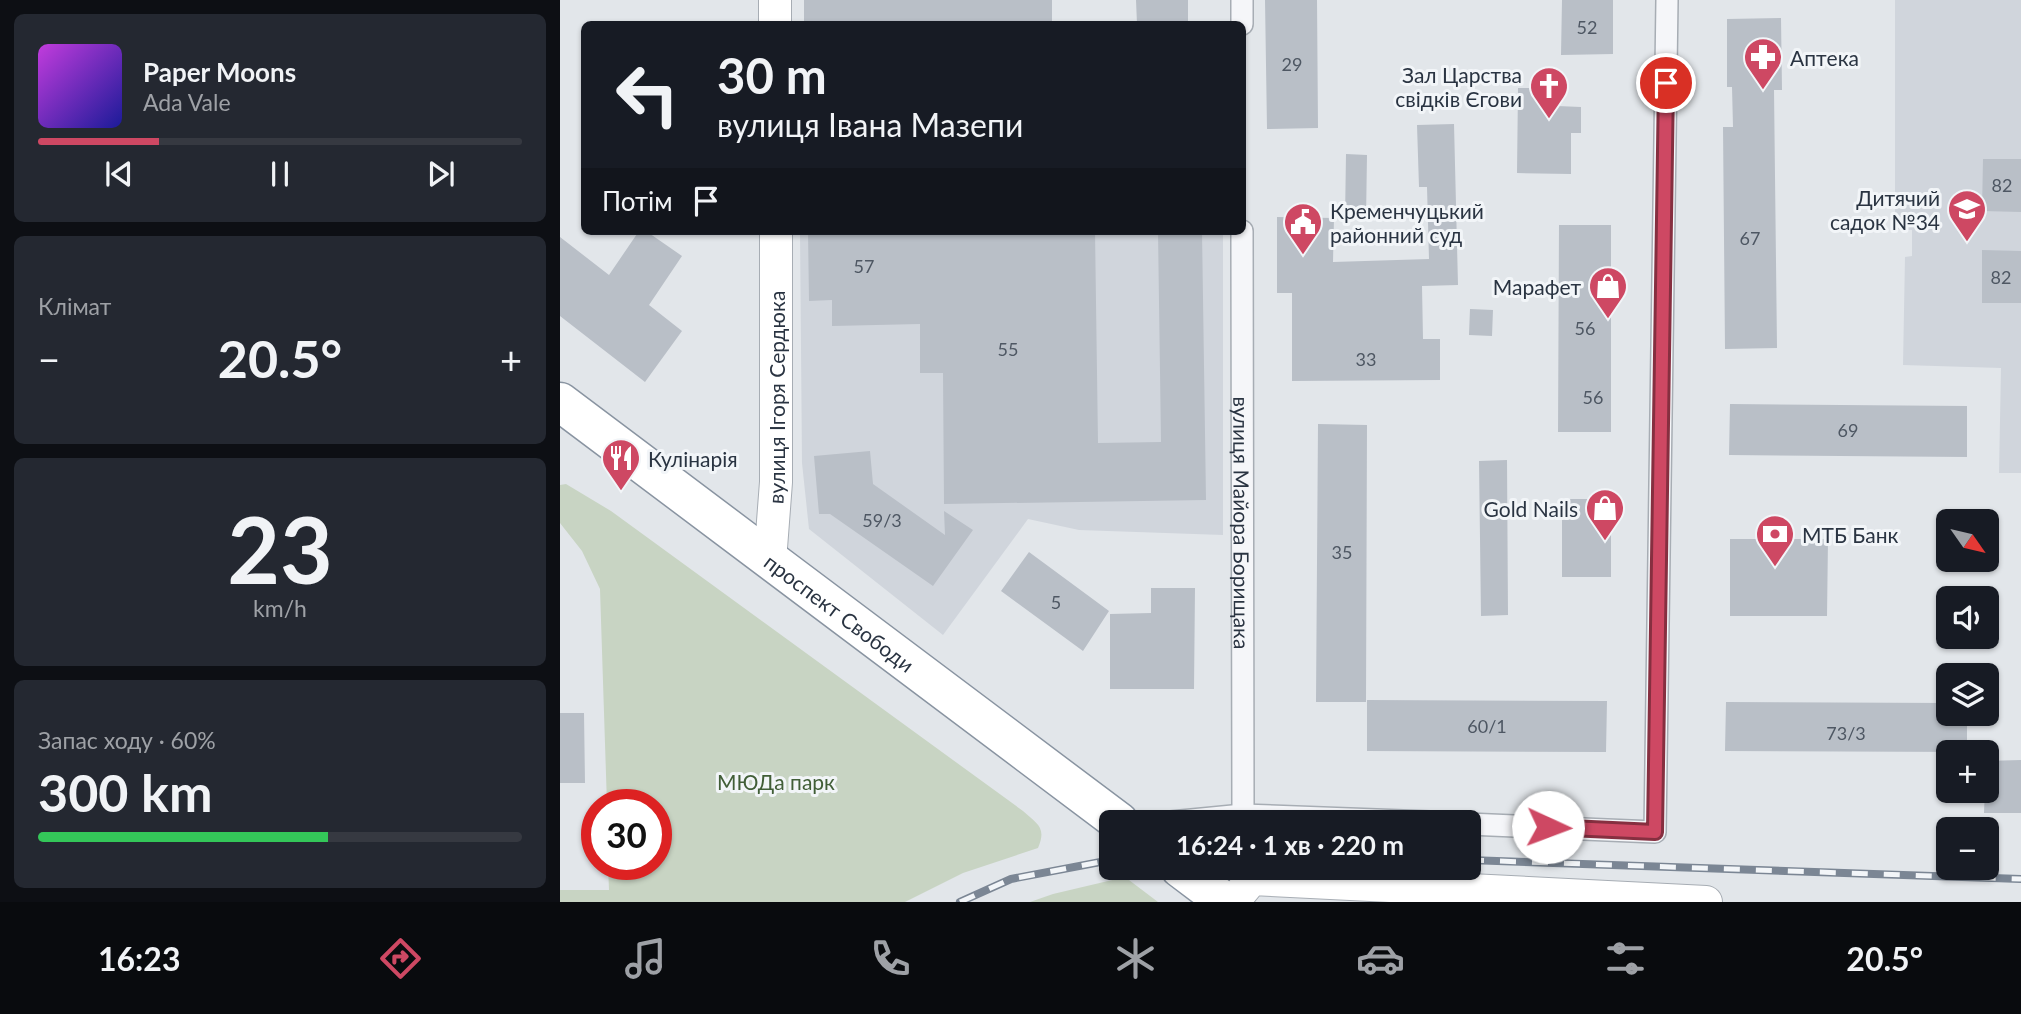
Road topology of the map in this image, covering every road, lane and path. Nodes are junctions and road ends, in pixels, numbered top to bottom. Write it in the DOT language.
graph roads {
  1 [pos="775,0"];
  2 [pos="1242,0"];
  3 [pos="1667,0"];
  4 [pos="775,21"];
  5 [pos="1242,21"];
  6 [pos="776,235"];
  7 [pos="1242,235"];
  8 [pos="560,402"];
  9 [pos="770,561"];
  10 [pos="1103,810"];
  11 [pos="1243,810"];
  12 [pos="1481,825"];
  13 [pos="1196,880"];
  14 [pos="1225,902"];
  15 [pos="1233,902"];
  16 [pos="1706,902"];
  1 -- 4 [label="street"];
  2 -- 5 [label="street"];
  3 -- 12 [label="street"];
  6 -- 9 [label="street, вулиця Ігоря Сердюка"];
  7 -- 11 [label="street, вулиця Майора Борищака"];
  8 -- 9 [label="highway, проспект Свободи"];
  9 -- 10 [label="highway, проспект Свободи"];
  13 -- 14 [label="highway"];
  15 -- 16 [label="street"];
}
